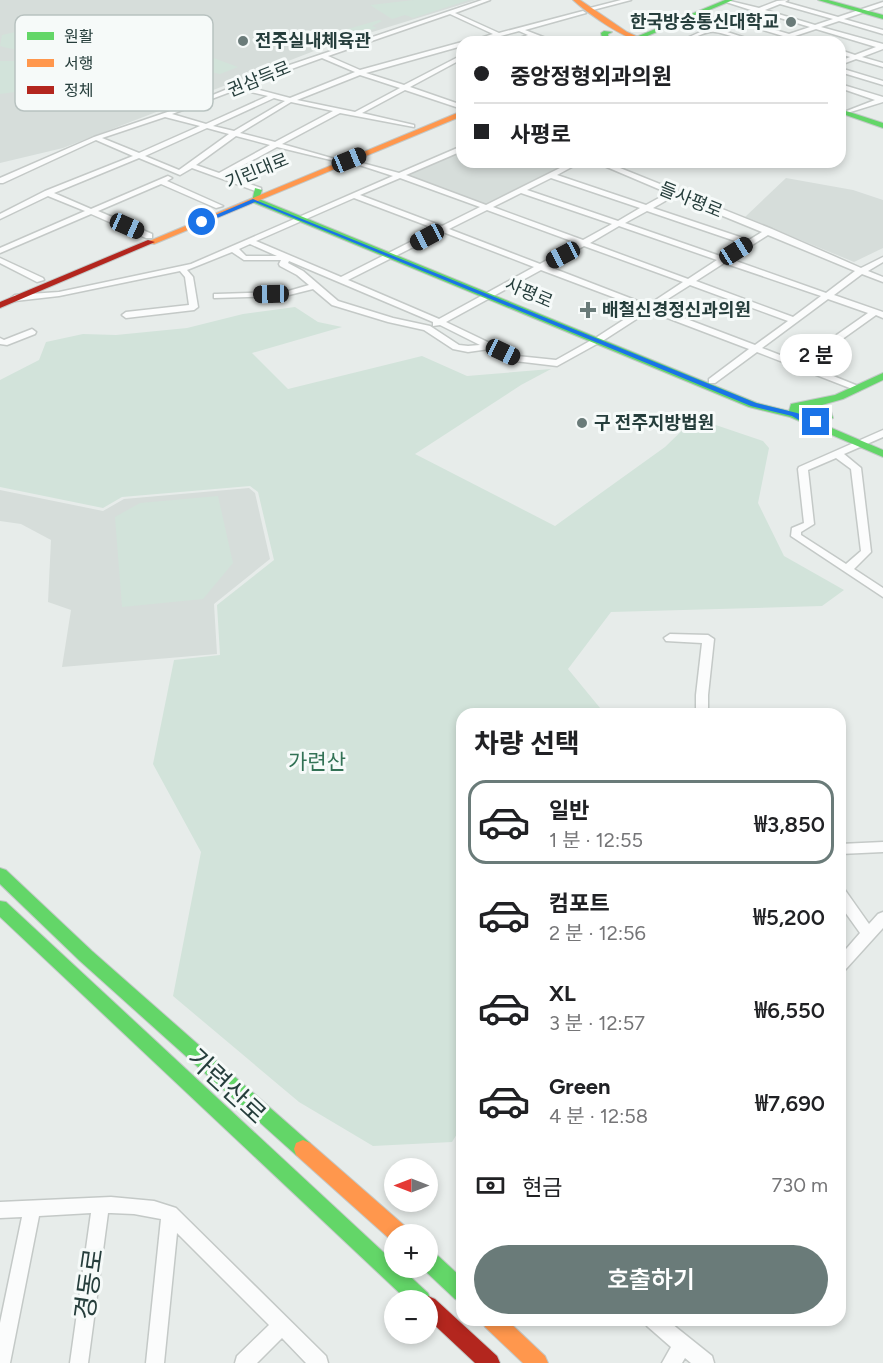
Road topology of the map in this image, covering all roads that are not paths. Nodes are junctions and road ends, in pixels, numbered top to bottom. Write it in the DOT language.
graph roads {
  1 [pos="487,0"];
  2 [pos="564,0"];
  3 [pos="576,0"];
  4 [pos="628,0"];
  5 [pos="725,0"];
  6 [pos="821,0"];
  7 [pos="830,0"];
  8 [pos="782,1"];
  9 [pos="882,2"];
  10 [pos="759,10"];
  11 [pos="862,10"];
  12 [pos="586,11"];
  13 [pos="449,12"];
  14 [pos="883,16"];
  15 [pos="838,19"];
  16 [pos="682,20"];
  17 [pos="736,20"];
  18 [pos="815,27"];
  19 [pos="713,29"];
  20 [pos="520,30"];
  21 [pos="883,32"];
  22 [pos="499,35"];
  23 [pos="534,35"];
  24 [pos="495,36"];
  25 [pos="531,36"];
  26 [pos="630,36"];
  27 [pos="635,36"];
  28 [pos="635,36"];
  29 [pos="696,36"];
  30 [pos="736,36"];
  31 [pos="789,36"];
  32 [pos="844,36"];
  33 [pos="846,37"];
  34 [pos="456,46"];
  35 [pos="882,47"];
  36 [pos="443,49"];
  37 [pos="846,53"];
  38 [pos="456,54"];
  39 [pos="321,55"];
  40 [pos="857,57"];
  41 [pos="456,59"];
  42 [pos="846,61"];
  43 [pos="883,65"];
  44 [pos="846,72"];
  45 [pos="362,73"];
  46 [pos="883,83"];
  47 [pos="240,87"];
  48 [pos="403,87"];
  49 [pos="846,88"];
  50 [pos="273,96"];
  51 [pos="213,97"];
  52 [pos="883,99"];
  53 [pos="292,100"];
  54 [pos="456,105"];
  55 [pos="456,109"];
  56 [pos="846,110"];
  57 [pos="846,110"];
  58 [pos="177,111"];
  59 [pos="339,111"];
  60 [pos="356,114"];
  61 [pos="166,115"];
  62 [pos="456,115"];
  63 [pos="877,120"];
  64 [pos="412,126"];
  65 [pos="205,127"];
  66 [pos="234,134"];
  67 [pos="96,138"];
  68 [pos="275,145"];
  69 [pos="456,150"];
  70 [pos="139,156"];
  71 [pos="333,160"];
  72 [pos="349,160"];
  73 [pos="191,165"];
  74 [pos="565,168"];
  75 [pos="613,168"];
  76 [pos="180,173"];
  77 [pos="220,175"];
  78 [pos="399,175"];
  79 [pos="550,176"];
  80 [pos="0,181"];
  81 [pos="161,181"];
  82 [pos="521,190"];
  83 [pos="48,193"];
  84 [pos="674,193"];
  85 [pos="353,195"];
  86 [pos="256,196"];
  87 [pos="219,206"];
  88 [pos="485,208"];
  89 [pos="647,209"];
  90 [pos="93,211"];
  91 [pos="0,217"];
  92 [pos="302,218"];
  93 [pos="620,224"];
  94 [pos="443,229"];
  95 [pos="769,231"];
  96 [pos="149,236"];
  97 [pos="249,241"];
  98 [pos="749,243"];
  99 [pos="583,244"];
  100 [pos="233,248"];
  101 [pos="0,251"];
  102 [pos="392,255"];
  103 [pos="286,258"];
  104 [pos="724,259"];
  105 [pos="883,259"];
  106 [pos="0,260"];
  107 [pos="542,266"];
  108 [pos="181,268"];
  109 [pos="861,271"];
  110 [pos="341,280"];
  111 [pos="883,280"];
  112 [pos="687,281"];
  113 [pos="42,284"];
  114 [pos="314,286"];
  115 [pos="64,293"];
  116 [pos="491,294"];
  117 [pos="217,296"];
  118 [pos="827,296"];
  119 [pos="0,298"];
  120 [pos="15,298"];
  121 [pos="0,305"];
  122 [pos="650,308"];
  123 [pos="879,314"];
  124 [pos="126,315"];
  125 [pos="793,320"];
  126 [pos="440,322"];
  127 [pos="427,328"];
  128 [pos="32,332"];
  129 [pos="599,339"];
  130 [pos="0,341"];
  131 [pos="490,346"];
  132 [pos="756,348"];
  133 [pos="800,365"];
  134 [pos="883,376"];
  135 [pos="712,381"];
  136 [pos="883,387"];
  137 [pos="853,390"];
  138 [pos="813,404"];
  139 [pos="800,413"];
  140 [pos="828,415"];
  141 [pos="883,433"];
  142 [pos="856,441"];
  143 [pos="837,454"];
  144 [pos="883,454"];
  145 [pos="847,570"];
  146 [pos="883,594"];
  147 [pos="670,638"];
  148 [pos="702,708"];
  149 [pos="883,847"];
  150 [pos="846,849"];
  151 [pos="0,874"];
  152 [pos="846,902"];
  153 [pos="0,907"];
  154 [pos="883,918"];
  155 [pos="868,933"];
  156 [pos="846,959"];
  157 [pos="100,1206"];
  158 [pos="32,1209"];
  159 [pos="0,1210"];
  160 [pos="170,1214"];
  161 [pos="388,1224"];
  162 [pos="438,1267"];
  163 [pos="456,1281"];
  164 [pos="410,1290"];
  165 [pos="438,1315"];
  166 [pos="282,1325"];
  167 [pos="498,1326"];
  168 [pos="660,1326"];
  169 [pos="3,1336"];
  170 [pos="683,1344"];
  171 [pos="1,1363"];
  172 [pos="79,1363"];
  173 [pos="155,1363"];
  174 [pos="244,1363"];
  175 [pos="319,1363"];
  176 [pos="490,1363"];
  177 [pos="538,1363"];
  178 [pos="671,1363"];
  179 [pos="705,1363"];
  1 -- 13 [label="street, 권삼득로"];
  2 -- 12 [label="street"];
  3 -- 12 [label="street"];
  4 -- 12 [label="street"];
  5 -- 10 [label="street"];
  5 -- 16 [label="street"];
  5 -- 27 [label="street"];
  6 -- 11 [label="street"];
  7 -- 11 [label="street"];
  8 -- 10 [label="street"];
  8 -- 15 [label="street"];
  9 -- 11 [label="street"];
  10 -- 17 [label="street"];
  10 -- 18 [label="street"];
  11 -- 14 [label="street"];
  11 -- 15 [label="street"];
  12 -- 20 [label="street"];
  12 -- 26 [label="street"];
  13 -- 22 [label="street"];
  13 -- 39 [label="street, 권삼득로"];
  15 -- 18 [label="street"];
  15 -- 21 [label="street"];
  16 -- 19 [label="street"];
  16 -- 28 [label="street"];
  17 -- 19 [label="street"];
  17 -- 31 [label="street"];
  18 -- 31 [label="street"];
  18 -- 32 [label="street"];
  19 -- 29 [label="street"];
  19 -- 30 [label="street"];
  20 -- 22 [label="street"];
  20 -- 23 [label="street"];
  22 -- 24 [label="street"];
  23 -- 25 [label="street"];
  33 -- 35 [label="street"];
  34 -- 36 [label="street"];
  35 -- 40 [label="street"];
  36 -- 38 [label="street"];
  36 -- 45 [label="street"];
  37 -- 40 [label="street"];
  39 -- 45 [label="street"];
  39 -- 47 [label="street, 권삼득로"];
  40 -- 42 [label="street"];
  40 -- 43 [label="street"];
  41 -- 48 [label="street"];
  44 -- 46 [label="street"];
  45 -- 48 [label="street"];
  45 -- 53 [label="street"];
  47 -- 50 [label="street"];
  47 -- 51 [label="street, 권삼득로"];
  48 -- 54 [label="street"];
  48 -- 60 [label="street"];
  49 -- 52 [label="street"];
  50 -- 53 [label="street"];
  50 -- 65 [label="street"];
  52 -- 56 [label="street"];
  53 -- 59 [label="street"];
  53 -- 66 [label="street"];
  55 -- 64 [label="street, 기린대로"];
  57 -- 63 [label="street"];
  58 -- 61 [label="street, 권삼득로"];
  59 -- 60 [label="street"];
  59 -- 68 [label="street"];
  60 -- 64 [label="street"];
  61 -- 65 [label="street"];
  61 -- 67 [label="street, 권삼득로"];
  62 -- 72 [label="street, 기린대로"];
  64 -- 71 [label="street, 기린대로"];
  65 -- 66 [label="street"];
  65 -- 70 [label="street"];
  66 -- 68 [label="street"];
  66 -- 73 [label="street"];
  67 -- 70 [label="street"];
  67 -- 80 [label="street, 권삼득로"];
  68 -- 71 [label="street"];
  68 -- 77 [label="street"];
  69 -- 78 [label="street"];
  70 -- 76 [label="street"];
  70 -- 83 [label="street"];
  71 -- 86 [label="street, 기린대로"];
  72 -- 78 [label="street"];
  72 -- 86 [label="street, 기린대로"];
  73 -- 76 [label="street"];
  73 -- 77 [label="street"];
  74 -- 79 [label="street"];
  75 -- 84 [label="street, 들사평로"];
  76 -- 81 [label="street"];
  77 -- 86 [label="street"];
  78 -- 85 [label="street"];
  78 -- 88 [label="street"];
  79 -- 82 [label="street"];
  79 -- 89 [label="street"];
  81 -- 87 [label="street"];
  81 -- 90 [label="street"];
  82 -- 88 [label="street"];
  82 -- 93 [label="street"];
  83 -- 90 [label="street"];
  83 -- 91 [label="street"];
  84 -- 89 [label="street"];
  84 -- 95 [label="street, 들사평로"];
  85 -- 92 [label="street"];
  85 -- 94 [label="street"];
  86 -- 87 [label="street, 기린대로"];
  86 -- 92 [label="street, 사평로"];
  86 -- 113 [label="street, 기린대로"];
  87 -- 96 [label="street, 기린대로"];
  88 -- 94 [label="street"];
  88 -- 99 [label="street"];
  89 -- 93 [label="street"];
  89 -- 98 [label="street"];
  90 -- 96 [label="street"];
  90 -- 101 [label="street"];
  92 -- 97 [label="street"];
  92 -- 102 [label="street, 사평로"];
  93 -- 99 [label="street"];
  93 -- 104 [label="street"];
  94 -- 102 [label="street"];
  94 -- 107 [label="street"];
  95 -- 98 [label="street"];
  95 -- 109 [label="street, 들사평로"];
  96 -- 113 [label="street, 기린대로"];
  97 -- 100 [label="street"];
  97 -- 103 [label="street"];
  98 -- 104 [label="street"];
  99 -- 107 [label="street"];
  99 -- 112 [label="street"];
  100 -- 103 [label="street"];
  100 -- 108 [label="street"];
  102 -- 110 [label="street"];
  102 -- 116 [label="street, 사평로"];
  103 -- 110 [label="street"];
  103 -- 114 [label="street"];
  104 -- 112 [label="street"];
  104 -- 118 [label="street"];
  105 -- 109 [label="street"];
  106 -- 113 [label="street"];
  107 -- 116 [label="street"];
  107 -- 122 [label="street"];
  108 -- 115 [label="street"];
  108 -- 124 [label="street"];
  109 -- 111 [label="street, 들사평로"];
  109 -- 118 [label="street"];
  110 -- 126 [label="street"];
  112 -- 122 [label="street"];
  112 -- 125 [label="street"];
  113 -- 115 [label="street"];
  113 -- 119 [label="street, 기린대로"];
  113 -- 120 [label="street, 기린대로"];
  114 -- 117 [label="street"];
  114 -- 127 [label="street"];
  115 -- 120 [label="street"];
  116 -- 126 [label="street"];
  116 -- 129 [label="street, 사평로"];
  118 -- 123 [label="street"];
  118 -- 125 [label="street"];
  120 -- 121 [label="street, 기린대로"];
  122 -- 129 [label="street"];
  122 -- 132 [label="street"];
  123 -- 133 [label="street"];
  125 -- 132 [label="street"];
  126 -- 127 [label="street"];
  126 -- 131 [label="street"];
  127 -- 131 [label="street"];
  128 -- 130 [label="street"];
  129 -- 131 [label="street"];
  129 -- 135 [label="street, 사평로"];
  129 -- 139 [label="street, 사평로"];
  132 -- 133 [label="street"];
  132 -- 135 [label="street"];
  133 -- 137 [label="street"];
  134 -- 137 [label="street, 사평로"];
  135 -- 139 [label="street, 사평로"];
  136 -- 140 [label="street, 사평로"];
  137 -- 138 [label="street, 사평로"];
  138 -- 139 [label="street, 사평로"];
  138 -- 140 [label="street"];
  139 -- 140 [label="street, 사평로"];
  139 -- 142 [label="street, 사평로"];
  140 -- 142 [label="street"];
  141 -- 142 [label="street"];
  142 -- 143 [label="street"];
  142 -- 144 [label="street, 사평로"];
  143 -- 145 [label="street"];
  143 -- 145 [label="street"];
  145 -- 146 [label="street"];
  147 -- 148 [label="street"];
  149 -- 150 [label="street"];
  151 -- 161 [label="street, 가련산로"];
  152 -- 155 [label="street"];
  153 -- 164 [label="street, 가련산로"];
  154 -- 155 [label="street"];
  155 -- 156 [label="street"];
  157 -- 158 [label="street"];
  157 -- 160 [label="street"];
  157 -- 172 [label="street, 경동로"];
  158 -- 159 [label="street"];
  158 -- 169 [label="street"];
  160 -- 166 [label="street"];
  160 -- 173 [label="street"];
  162 -- 163 [label="street"];
  165 -- 176 [label="street"];
  166 -- 174 [label="street"];
  166 -- 175 [label="street"];
  167 -- 177 [label="street"];
  168 -- 170 [label="street"];
  169 -- 171 [label="street"];
  170 -- 178 [label="street"];
  170 -- 179 [label="street"];
}
